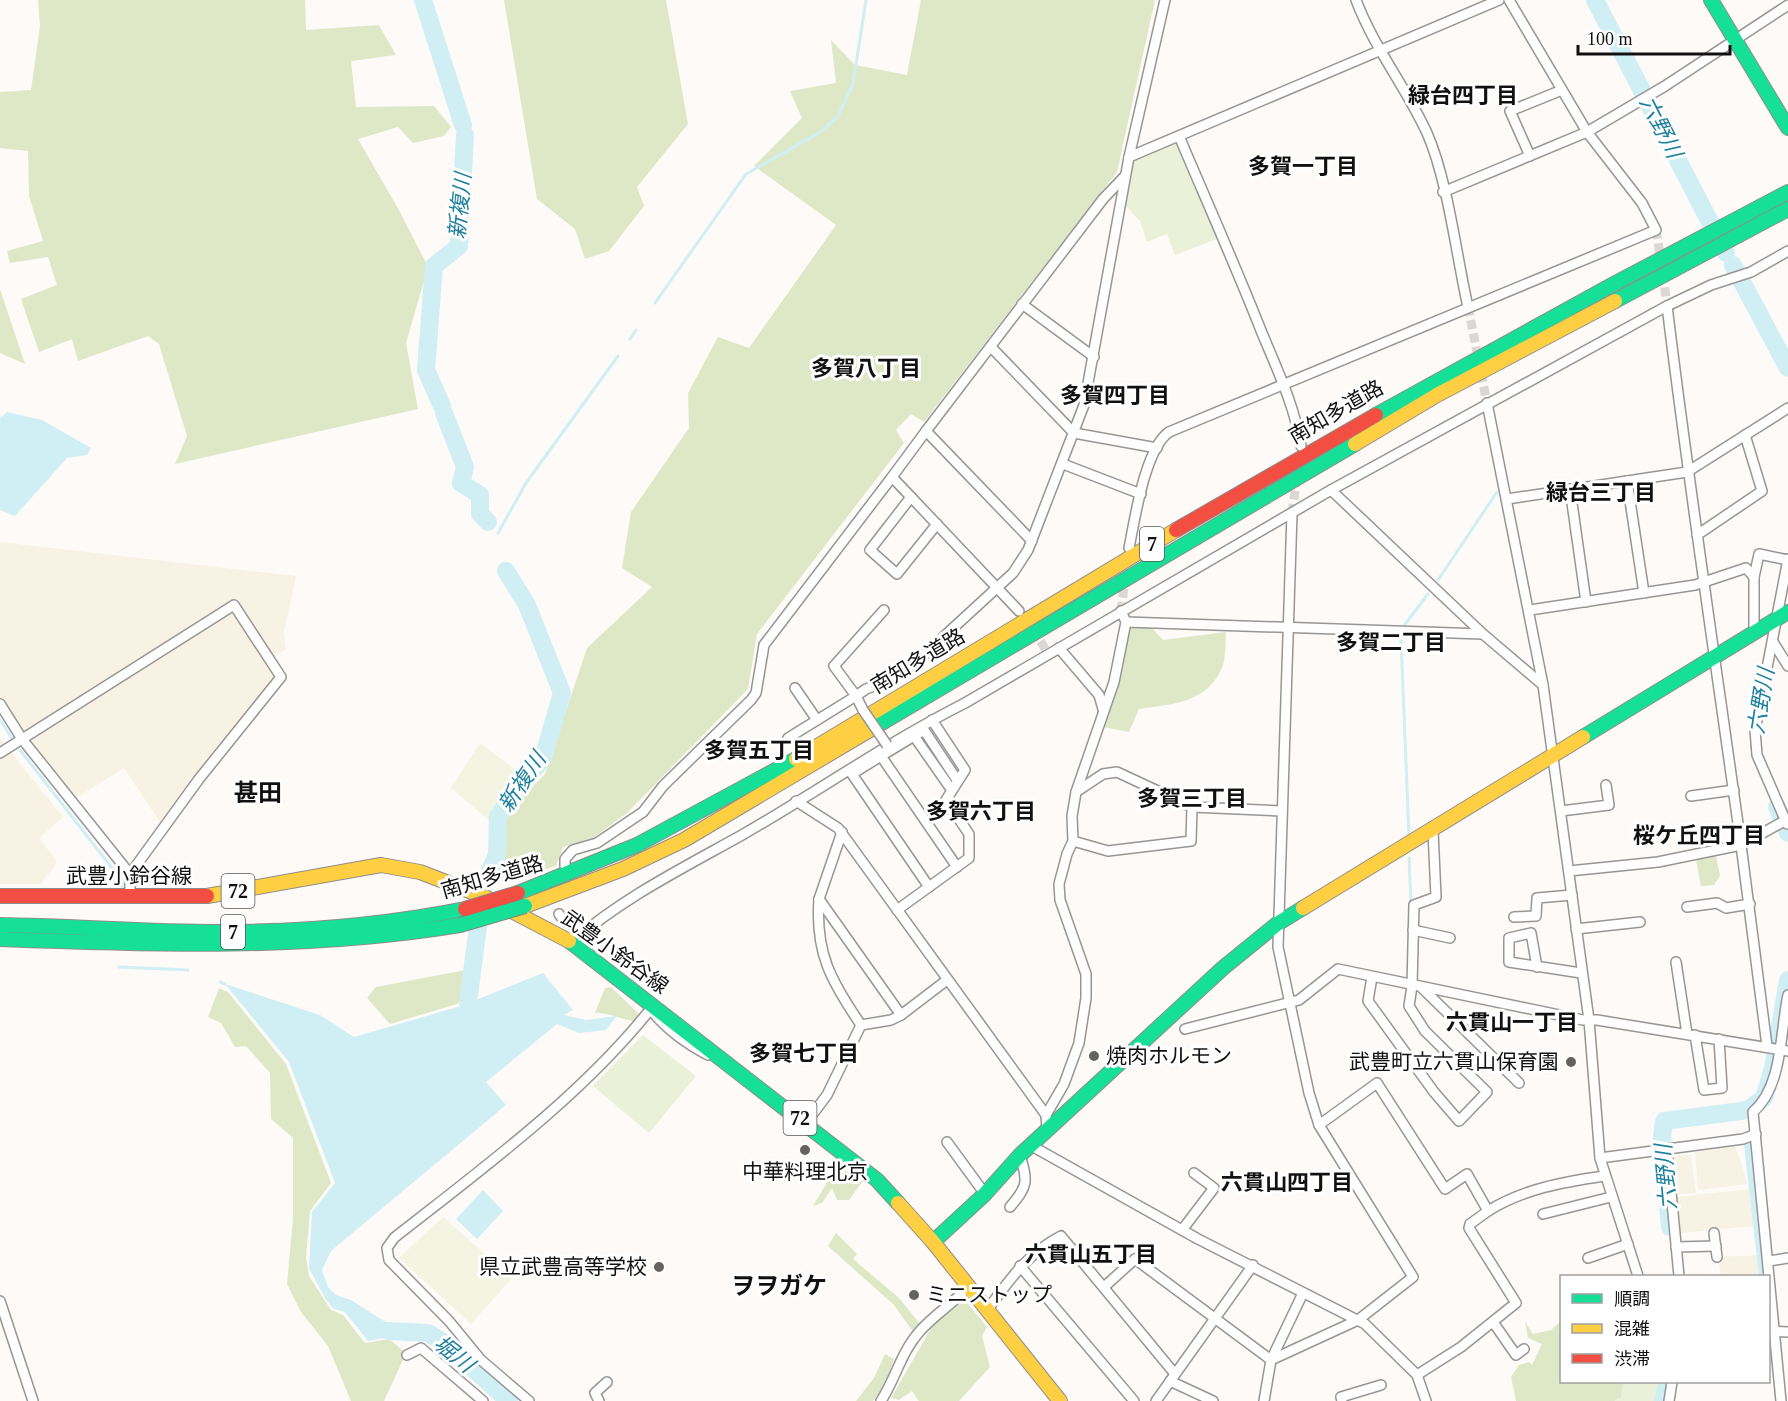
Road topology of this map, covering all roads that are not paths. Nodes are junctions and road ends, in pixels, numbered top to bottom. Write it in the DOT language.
graph roads {
  1 [pos="1165,0"];
  2 [pos="1356,0"];
  3 [pos="1499,0"];
  4 [pos="1509,0"];
  5 [pos="1711,0"];
  6 [pos="1788,5"];
  7 [pos="1735,40"];
  8 [pos="1379,52"];
  9 [pos="1562,90"];
  10 [pos="1788,128"];
  11 [pos="1587,132"];
  12 [pos="1179,135"];
  13 [pos="1530,156"];
  14 [pos="1129,157"];
  15 [pos="1125,177"];
  16 [pos="1443,192"];
  17 [pos="1788,192"];
  18 [pos="1788,209"];
  19 [pos="1788,251"];
  20 [pos="1022,304"];
  21 [pos="1667,306"];
  22 [pos="1468,307"];
  23 [pos="991,346"];
  24 [pos="1094,357"];
  25 [pos="1283,383"];
  26 [pos="1487,403"];
  27 [pos="1788,408"];
  28 [pos="926,431"];
  29 [pos="1074,433"];
  30 [pos="1745,435"];
  31 [pos="1301,446"];
  32 [pos="1157,448"];
  33 [pos="1063,464"];
  34 [pos="1687,472"];
  35 [pos="892,477"];
  36 [pos="1627,481"];
  37 [pos="1570,489"];
  38 [pos="1330,490"];
  39 [pos="1141,494"];
  40 [pos="911,497"];
  41 [pos="1507,499"];
  42 [pos="1292,513"];
  43 [pos="937,524"];
  44 [pos="1697,535"];
  45 [pos="1032,541"];
  46 [pos="1129,548"];
  47 [pos="1786,560"];
  48 [pos="1754,577"];
  49 [pos="1701,582"];
  50 [pos="998,587"];
  51 [pos="1644,592"];
  52 [pos="1586,602"];
  53 [pos="884,610"];
  54 [pos="1530,610"];
  55 [pos="1019,611"];
  56 [pos="1121,611"];
  57 [pos="1785,614"];
  58 [pos="1126,622"];
  59 [pos="1287,627"];
  60 [pos="1755,633"];
  61 [pos="1483,634"];
  62 [pos="1773,642"];
  63 [pos="1059,648"];
  64 [pos="1715,657"];
  65 [pos="1788,666"];
  66 [pos="1543,685"];
  67 [pos="795,688"];
  68 [pos="856,696"];
  69 [pos="0,704"];
  70 [pos="1103,709"];
  71 [pos="817,720"];
  72 [pos="932,720"];
  73 [pos="914,736"];
  74 [pos="789,738"];
  75 [pos="22,739"];
  76 [pos="886,745"];
  77 [pos="0,753"];
  78 [pos="1553,755"];
  79 [pos="881,756"];
  80 [pos="957,780"];
  81 [pos="1606,785"];
  82 [pos="951,789"];
  83 [pos="1734,790"];
  84 [pos="1076,792"];
  85 [pos="1691,796"];
  86 [pos="796,801"];
  87 [pos="1192,807"];
  88 [pos="1281,811"];
  89 [pos="1562,811"];
  90 [pos="1786,822"];
  91 [pos="1433,831"];
  92 [pos="842,832"];
  93 [pos="1073,841"];
  94 [pos="1742,844"];
  95 [pos="565,866"];
  96 [pos="957,867"];
  97 [pos="1569,871"];
  98 [pos="130,874"];
  99 [pos="929,887"];
  100 [pos="0,896"];
  101 [pos="1572,896"];
  102 [pos="130,897"];
  103 [pos="819,899"];
  104 [pos="1750,904"];
  105 [pos="1687,907"];
  106 [pos="897,910"];
  107 [pos="559,914"];
  108 [pos="1514,916"];
  109 [pos="1641,922"];
  110 [pos="1277,924"];
  111 [pos="0,925"];
  112 [pos="1576,929"];
  113 [pos="1413,930"];
  114 [pos="585,931"];
  115 [pos="1450,938"];
  116 [pos="0,939"];
  117 [pos="572,942"];
  118 [pos="1676,962"];
  119 [pos="1537,967"];
  120 [pos="1688,971"];
  121 [pos="1581,973"];
  122 [pos="1677,973"];
  123 [pos="1372,977"];
  124 [pos="947,980"];
  125 [pos="1416,986"];
  126 [pos="1788,995"];
  127 [pos="1289,1004"];
  128 [pos="652,1007"];
  129 [pos="901,1015"];
  130 [pos="1589,1020"];
  131 [pos="1785,1021"];
  132 [pos="861,1025"];
  133 [pos="1185,1029"];
  134 [pos="1691,1035"];
  135 [pos="1719,1038"];
  136 [pos="1776,1048"];
  137 [pos="1519,1083"];
  138 [pos="1046,1115"];
  139 [pos="806,1123"];
  140 [pos="1319,1125"];
  141 [pos="1047,1130"];
  142 [pos="1756,1134"];
  143 [pos="947,1142"];
  144 [pos="1025,1150"];
  145 [pos="1663,1150"];
  146 [pos="1600,1158"];
  147 [pos="1194,1173"];
  148 [pos="1604,1176"];
  149 [pos="985,1194"];
  150 [pos="1611,1197"];
  151 [pos="1010,1207"];
  152 [pos="1488,1211"];
  153 [pos="1543,1214"];
  154 [pos="1182,1230"];
  155 [pos="1714,1233"];
  156 [pos="933,1242"];
  157 [pos="1628,1244"];
  158 [pos="1716,1246"];
  159 [pos="1676,1247"];
  160 [pos="1717,1257"];
  161 [pos="1588,1258"];
  162 [pos="1788,1258"];
  163 [pos="1769,1261"];
  164 [pos="1253,1265"];
  165 [pos="1020,1266"];
  166 [pos="1638,1275"];
  167 [pos="1679,1275"];
  168 [pos="1770,1275"];
  169 [pos="1770,1284"];
  170 [pos="969,1286"];
  171 [pos="1104,1287"];
  172 [pos="1303,1293"];
  173 [pos="0,1301"];
  174 [pos="988,1309"];
  175 [pos="1358,1320"];
  176 [pos="1215,1321"];
  177 [pos="1493,1322"];
  178 [pos="1772,1331"];
  179 [pos="1788,1332"];
  180 [pos="1524,1349"];
  181 [pos="407,1355"];
  182 [pos="1271,1360"];
  183 [pos="1417,1375"];
  184 [pos="1173,1378"];
  185 [pos="607,1382"];
  186 [pos="1671,1383"];
  187 [pos="1381,1385"];
  188 [pos="1783,1394"];
  189 [pos="33,1401"];
  190 [pos="483,1401"];
  191 [pos="529,1401"];
  192 [pos="599,1401"];
  193 [pos="881,1401"];
  194 [pos="1060,1401"];
  195 [pos="1134,1401"];
  196 [pos="1156,1401"];
  197 [pos="1213,1401"];
  198 [pos="1264,1401"];
  199 [pos="1342,1401"];
  200 [pos="1426,1401"];
  201 [pos="1669,1401"];
  1 -- 14 [label="street"];
  2 -- 8 [label="street"];
  3 -- 8 [label="street"];
  4 -- 9 [label="street"];
  5 -- 7 [label="main road"];
  6 -- 7 [label="street"];
  7 -- 10 [label="main road"];
  7 -- 11 [label="street"];
  8 -- 12 [label="street"];
  8 -- 16 [label="street"];
  9 -- 11 [label="street"];
  9 -- 13 [label="street"];
  11 -- 13 [label="street"];
  11 -- 22 [label="street"];
  12 -- 14 [label="street"];
  12 -- 25 [label="street"];
  13 -- 16 [label="street"];
  14 -- 15 [label="street"];
  15 -- 20 [label="street"];
  15 -- 24 [label="street"];
  16 -- 22 [label="street"];
  17 -- 111 [label="main road, 南知多道路 / 7, bridge"];
  18 -- 116 [label="main road, 南知多道路 / 7, bridge"];
  19 -- 21 [label="street"];
  20 -- 23 [label="street"];
  20 -- 24 [label="street"];
  21 -- 26 [label="street"];
  21 -- 34 [label="street"];
  22 -- 25 [label="street"];
  23 -- 28 [label="street"];
  23 -- 29 [label="street"];
  24 -- 29 [label="street"];
  25 -- 31 [label="street"];
  25 -- 32 [label="street"];
  26 -- 38 [label="street"];
  26 -- 41 [label="street"];
  27 -- 30 [label="street"];
  28 -- 35 [label="street"];
  28 -- 45 [label="street"];
  29 -- 32 [label="street"];
  29 -- 33 [label="street"];
  30 -- 34 [label="street"];
  30 -- 44 [label="street"];
  32 -- 39 [label="street"];
  33 -- 39 [label="street"];
  33 -- 45 [label="street"];
  34 -- 36 [label="street"];
  34 -- 44 [label="street"];
  35 -- 40 [label="street"];
  35 -- 95 [label="street"];
  36 -- 37 [label="street"];
  36 -- 51 [label="street"];
  37 -- 41 [label="street"];
  37 -- 52 [label="street"];
  38 -- 42 [label="street"];
  38 -- 61 [label="street"];
  39 -- 46 [label="street"];
  40 -- 43 [label="street"];
  40 -- 43 [label="street"];
  41 -- 54 [label="street"];
  42 -- 56 [label="street"];
  42 -- 59 [label="street"];
  43 -- 50 [label="street"];
  44 -- 49 [label="street"];
  45 -- 50 [label="street"];
  47 -- 48 [label="street"];
  47 -- 57 [label="street"];
  48 -- 49 [label="street"];
  48 -- 60 [label="street"];
  49 -- 51 [label="street"];
  49 -- 64 [label="street"];
  50 -- 55 [label="street"];
  50 -- 68 [label="street"];
  51 -- 52 [label="street"];
  52 -- 54 [label="street"];
  53 -- 68 [label="street"];
  54 -- 66 [label="street"];
  56 -- 58 [label="street"];
  56 -- 63 [label="street"];
  57 -- 60 [label="main road"];
  57 -- 62 [label="street"];
  58 -- 59 [label="street"];
  58 -- 70 [label="street"];
  59 -- 61 [label="street"];
  59 -- 88 [label="street"];
  60 -- 64 [label="main road"];
  61 -- 66 [label="street"];
  62 -- 65 [label="street"];
  62 -- 90 [label="street"];
  63 -- 70 [label="street"];
  63 -- 72 [label="street"];
  64 -- 78 [label="main road"];
  64 -- 83 [label="street"];
  66 -- 78 [label="street"];
  67 -- 71 [label="street"];
  68 -- 71 [label="street"];
  68 -- 76 [label="street, bridge"];
  69 -- 75 [label="street"];
  70 -- 84 [label="street"];
  71 -- 74 [label="street"];
  72 -- 76 [label="street"];
  72 -- 80 [label="street"];
  73 -- 79 [label="street"];
  73 -- 80 [label="street"];
  73 -- 82 [label="street"];
  75 -- 77 [label="street"];
  75 -- 98 [label="street"];
  75 -- 98 [label="street"];
  76 -- 86 [label="street"];
  78 -- 89 [label="street"];
  78 -- 91 [label="main road"];
  79 -- 96 [label="street"];
  79 -- 99 [label="street"];
  80 -- 82 [label="street"];
  81 -- 89 [label="street"];
  82 -- 96 [label="street"];
  83 -- 85 [label="street"];
  83 -- 94 [label="street"];
  84 -- 87 [label="street"];
  84 -- 93 [label="street"];
  86 -- 92 [label="street"];
  86 -- 114 [label="street"];
  87 -- 88 [label="street"];
  87 -- 93 [label="street"];
  88 -- 110 [label="street"];
  89 -- 97 [label="street"];
  90 -- 94 [label="street"];
  91 -- 110 [label="main road"];
  91 -- 113 [label="street"];
  92 -- 103 [label="street"];
  92 -- 106 [label="street"];
  93 -- 138 [label="street"];
  94 -- 97 [label="street"];
  94 -- 104 [label="street"];
  96 -- 99 [label="street"];
  97 -- 101 [label="street"];
  98 -- 102 [label="street"];
  99 -- 106 [label="street"];
  100 -- 102 [label="main road, 武豊小鈴谷線 / 72"];
  101 -- 108 [label="street"];
  101 -- 112 [label="street"];
  102 -- 117 [label="main road, 武豊小鈴谷線 / 72"];
  103 -- 129 [label="street"];
  103 -- 132 [label="street"];
  104 -- 105 [label="street"];
  104 -- 136 [label="street"];
  106 -- 124 [label="street"];
  107 -- 114 [label="street"];
  109 -- 112 [label="street"];
  110 -- 127 [label="street"];
  110 -- 141 [label="main road"];
  112 -- 121 [label="street"];
  113 -- 115 [label="street"];
  113 -- 125 [label="street"];
  114 -- 117 [label="street"];
  117 -- 128 [label="main road, 武豊小鈴谷線 / 72"];
  118 -- 122 [label="street"];
  119 -- 121 [label="street"];
  120 -- 122 [label="street"];
  121 -- 130 [label="street"];
  122 -- 134 [label="street"];
  123 -- 125 [label="street"];
  123 -- 125 [label="street"];
  123 -- 127 [label="street"];
  124 -- 129 [label="street"];
  124 -- 138 [label="street"];
  125 -- 130 [label="street"];
  125 -- 137 [label="street"];
  126 -- 131 [label="street"];
  127 -- 133 [label="street"];
  127 -- 140 [label="street"];
  128 -- 139 [label="main road, 武豊小鈴谷線 / 72"];
  128 -- 191 [label="street"];
  129 -- 132 [label="street"];
  130 -- 134 [label="street"];
  130 -- 146 [label="street"];
  131 -- 136 [label="street"];
  132 -- 139 [label="street"];
  134 -- 135 [label="street"];
  134 -- 135 [label="street"];
  135 -- 136 [label="street"];
  136 -- 142 [label="street"];
  138 -- 141 [label="street"];
  139 -- 156 [label="main road, 武豊小鈴谷線 / 72"];
  140 -- 152 [label="street"];
  140 -- 175 [label="street"];
  141 -- 144 [label="main road"];
  142 -- 145 [label="street"];
  142 -- 163 [label="street"];
  143 -- 149 [label="street"];
  144 -- 149 [label="main road"];
  144 -- 151 [label="street"];
  144 -- 154 [label="street"];
  145 -- 146 [label="street"];
  145 -- 159 [label="street"];
  146 -- 148 [label="street"];
  147 -- 154 [label="street"];
  148 -- 150 [label="street"];
  148 -- 152 [label="street"];
  149 -- 156 [label="main road"];
  150 -- 153 [label="street"];
  150 -- 157 [label="street"];
  152 -- 177 [label="street"];
  154 -- 164 [label="street"];
  155 -- 158 [label="street"];
  156 -- 170 [label="main road, 武豊小鈴谷線 / 72"];
  157 -- 161 [label="street"];
  157 -- 166 [label="street"];
  158 -- 159 [label="street"];
  158 -- 160 [label="street"];
  159 -- 167 [label="street"];
  162 -- 163 [label="street"];
  163 -- 168 [label="street"];
  164 -- 172 [label="street"];
  164 -- 176 [label="street"];
  165 -- 171 [label="street"];
  165 -- 174 [label="street"];
  165 -- 195 [label="street"];
  169 -- 178 [label="street"];
  170 -- 174 [label="main road, 武豊小鈴谷線 / 72"];
  170 -- 193 [label="street"];
  171 -- 176 [label="street"];
  171 -- 184 [label="street"];
  172 -- 175 [label="street"];
  172 -- 182 [label="street"];
  173 -- 189 [label="street"];
  174 -- 194 [label="main road, 武豊小鈴谷線 / 72"];
  175 -- 182 [label="street"];
  175 -- 183 [label="street"];
  176 -- 182 [label="street"];
  176 -- 184 [label="street"];
  177 -- 180 [label="street"];
  177 -- 183 [label="street"];
  178 -- 179 [label="street"];
  178 -- 188 [label="street"];
  181 -- 190 [label="street"];
  182 -- 198 [label="street"];
  183 -- 200 [label="street"];
  184 -- 196 [label="street"];
  184 -- 197 [label="street"];
  185 -- 192 [label="street"];
  186 -- 201 [label="street"];
  187 -- 199 [label="street"];
}
